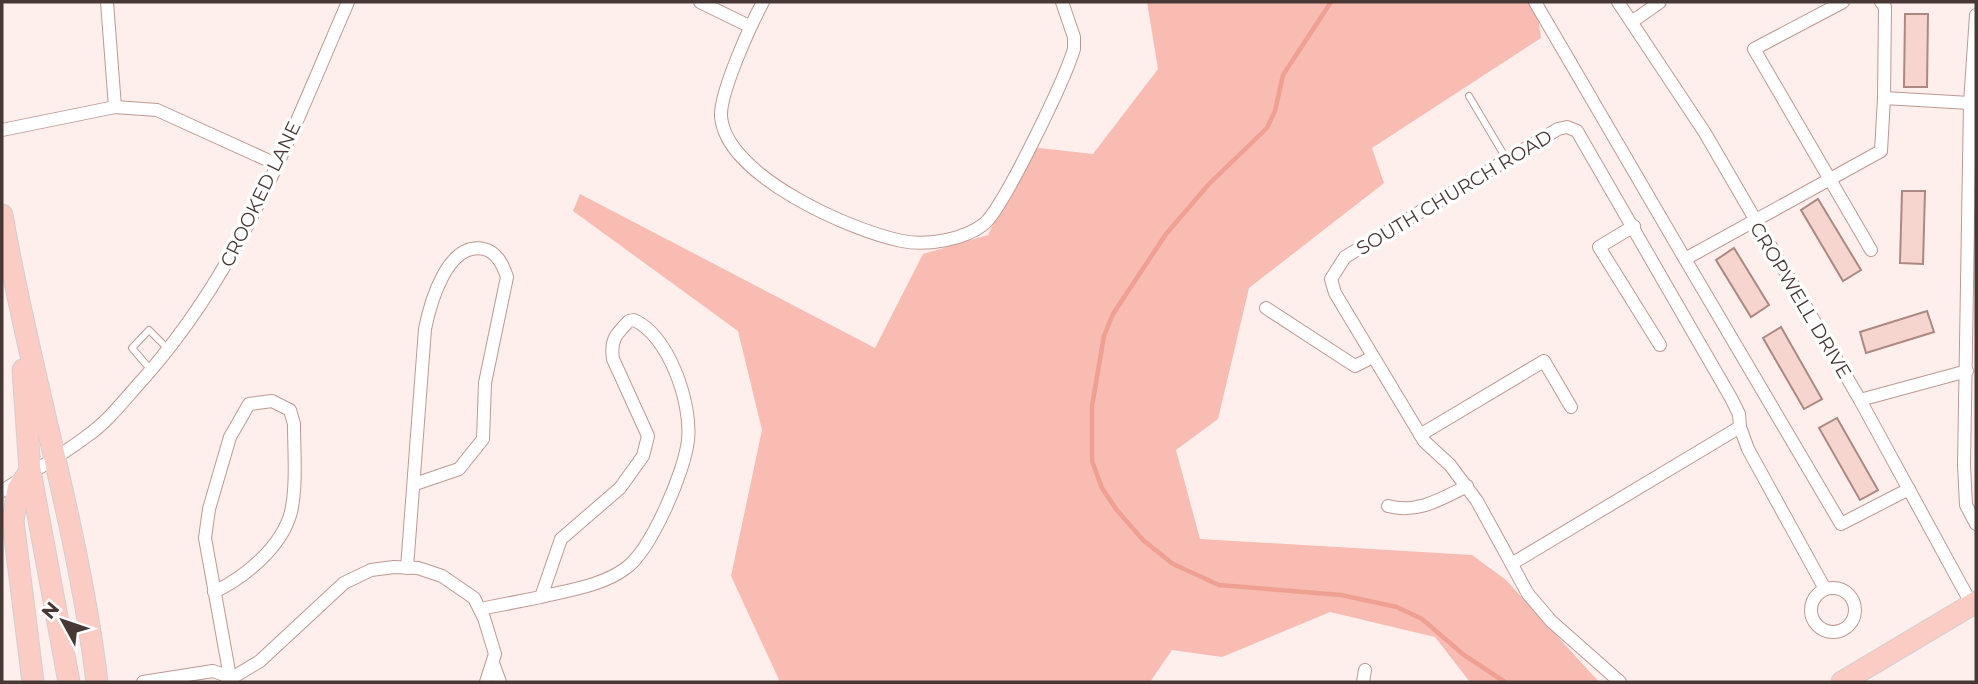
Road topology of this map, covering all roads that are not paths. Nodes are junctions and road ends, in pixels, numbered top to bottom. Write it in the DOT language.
graph roads {
  1 [pos="107,2"];
  2 [pos="348,2"];
  3 [pos="699,2"];
  4 [pos="763,2"];
  5 [pos="1062,2"];
  6 [pos="1535,2"];
  7 [pos="1618,2"];
  8 [pos="1660,2"];
  9 [pos="1843,2"];
  10 [pos="1881,2"];
  11 [pos="1976,15"];
  12 [pos="1633,21"];
  13 [pos="749,26"];
  14 [pos="1469,96"];
  15 [pos="1884,98"];
  16 [pos="1970,103"];
  17 [pos="115,107"];
  18 [pos="2,130"];
  19 [pos="1507,160"];
  20 [pos="276,164"];
  21 [pos="1829,179"];
  22 [pos="2,215"];
  23 [pos="1754,221"];
  24 [pos="1634,226"];
  25 [pos="1972,228"];
  26 [pos="1871,250"];
  27 [pos="1685,259"];
  28 [pos="6,263"];
  29 [pos="1266,308"];
  30 [pos="20,319"];
  31 [pos="1660,345"];
  32 [pos="169,349"];
  33 [pos="1373,357"];
  34 [pos="151,371"];
  35 [pos="1967,371"];
  36 [pos="1860,400"];
  37 [pos="1571,407"];
  38 [pos="1740,427"];
  39 [pos="1420,435"];
  40 [pos="55,456"];
  41 [pos="1970,465"];
  42 [pos="30,471"];
  43 [pos="415,484"];
  44 [pos="1467,486"];
  45 [pos="1909,489"];
  46 [pos="2,491"];
  47 [pos="1388,506"];
  48 [pos="7,516"];
  49 [pos="1976,524"];
  50 [pos="1513,563"];
  51 [pos="407,568"];
  52 [pos="1825,589"];
  53 [pos="214,592"];
  54 [pos="541,597"];
  55 [pos="1974,603"];
  56 [pos="480,609"];
  57 [pos="493,663"];
  58 [pos="229,680"];
  59 [pos="1852,680"];
  60 [pos="33,682"];
  61 [pos="69,682"];
  62 [pos="97,682"];
  63 [pos="143,682"];
  64 [pos="486,682"];
  65 [pos="500,682"];
  66 [pos="1620,682"];
  1 -- 17 [label="street"];
  2 -- 20 [label="street, CROOKED LANE"];
  3 -- 13 [label="street"];
  4 -- 13 [label="street"];
  5 -- 13 [label="street"];
  6 -- 27 [label="street"];
  7 -- 12 [label="street, CROPWELL DRIVE"];
  8 -- 12 [label="street"];
  9 -- 21 [label="street"];
  10 -- 15 [label="street"];
  11 -- 16 [label="street"];
  12 -- 23 [label="street, CROPWELL DRIVE"];
  14 -- 19 [label="lane"];
  15 -- 16 [label="street"];
  15 -- 21 [label="street"];
  16 -- 25 [label="street"];
  17 -- 18 [label="street"];
  17 -- 20 [label="street"];
  19 -- 24 [label="street, SOUTH CHURCH ROAD"];
  19 -- 33 [label="street, SOUTH CHURCH ROAD"];
  20 -- 32 [label="street, CROOKED LANE"];
  21 -- 23 [label="street"];
  21 -- 26 [label="street"];
  22 -- 28 [label="main road"];
  23 -- 27 [label="street"];
  23 -- 36 [label="street, CROPWELL DRIVE"];
  24 -- 31 [label="street"];
  24 -- 38 [label="street, SOUTH CHURCH ROAD"];
  25 -- 35 [label="street"];
  27 -- 45 [label="street"];
  28 -- 30 [label="main road"];
  29 -- 33 [label="street"];
  30 -- 40 [label="main road"];
  30 -- 42 [label="main road"];
  32 -- 34 [label="street, CROOKED LANE"];
  32 -- 34 [label="lane"];
  33 -- 39 [label="street, SOUTH CHURCH ROAD"];
  34 -- 40 [label="street, CROOKED LANE"];
  35 -- 36 [label="street"];
  35 -- 41 [label="street"];
  36 -- 45 [label="street, CROPWELL DRIVE"];
  37 -- 39 [label="street"];
  38 -- 50 [label="street"];
  38 -- 52 [label="street, SOUTH CHURCH ROAD"];
  39 -- 44 [label="street, SOUTH CHURCH ROAD"];
  40 -- 42 [label="street, CROOKED LANE"];
  40 -- 62 [label="main road"];
  41 -- 49 [label="street"];
  42 -- 46 [label="street, CROOKED LANE"];
  42 -- 48 [label="main road"];
  42 -- 61 [label="main road"];
  43 -- 43 [label="street"];
  43 -- 51 [label="street"];
  44 -- 47 [label="street"];
  44 -- 50 [label="street, SOUTH CHURCH ROAD"];
  45 -- 55 [label="street, CROPWELL DRIVE"];
  48 -- 60 [label="main road"];
  50 -- 66 [label="street, SOUTH CHURCH ROAD"];
  51 -- 56 [label="street"];
  51 -- 58 [label="street"];
  53 -- 53 [label="street"];
  53 -- 58 [label="street"];
  54 -- 54 [label="street"];
  54 -- 56 [label="street"];
  55 -- 59 [label="main road"];
  56 -- 57 [label="street"];
  57 -- 64 [label="street"];
  57 -- 65 [label="street"];
  58 -- 63 [label="street"];
}
